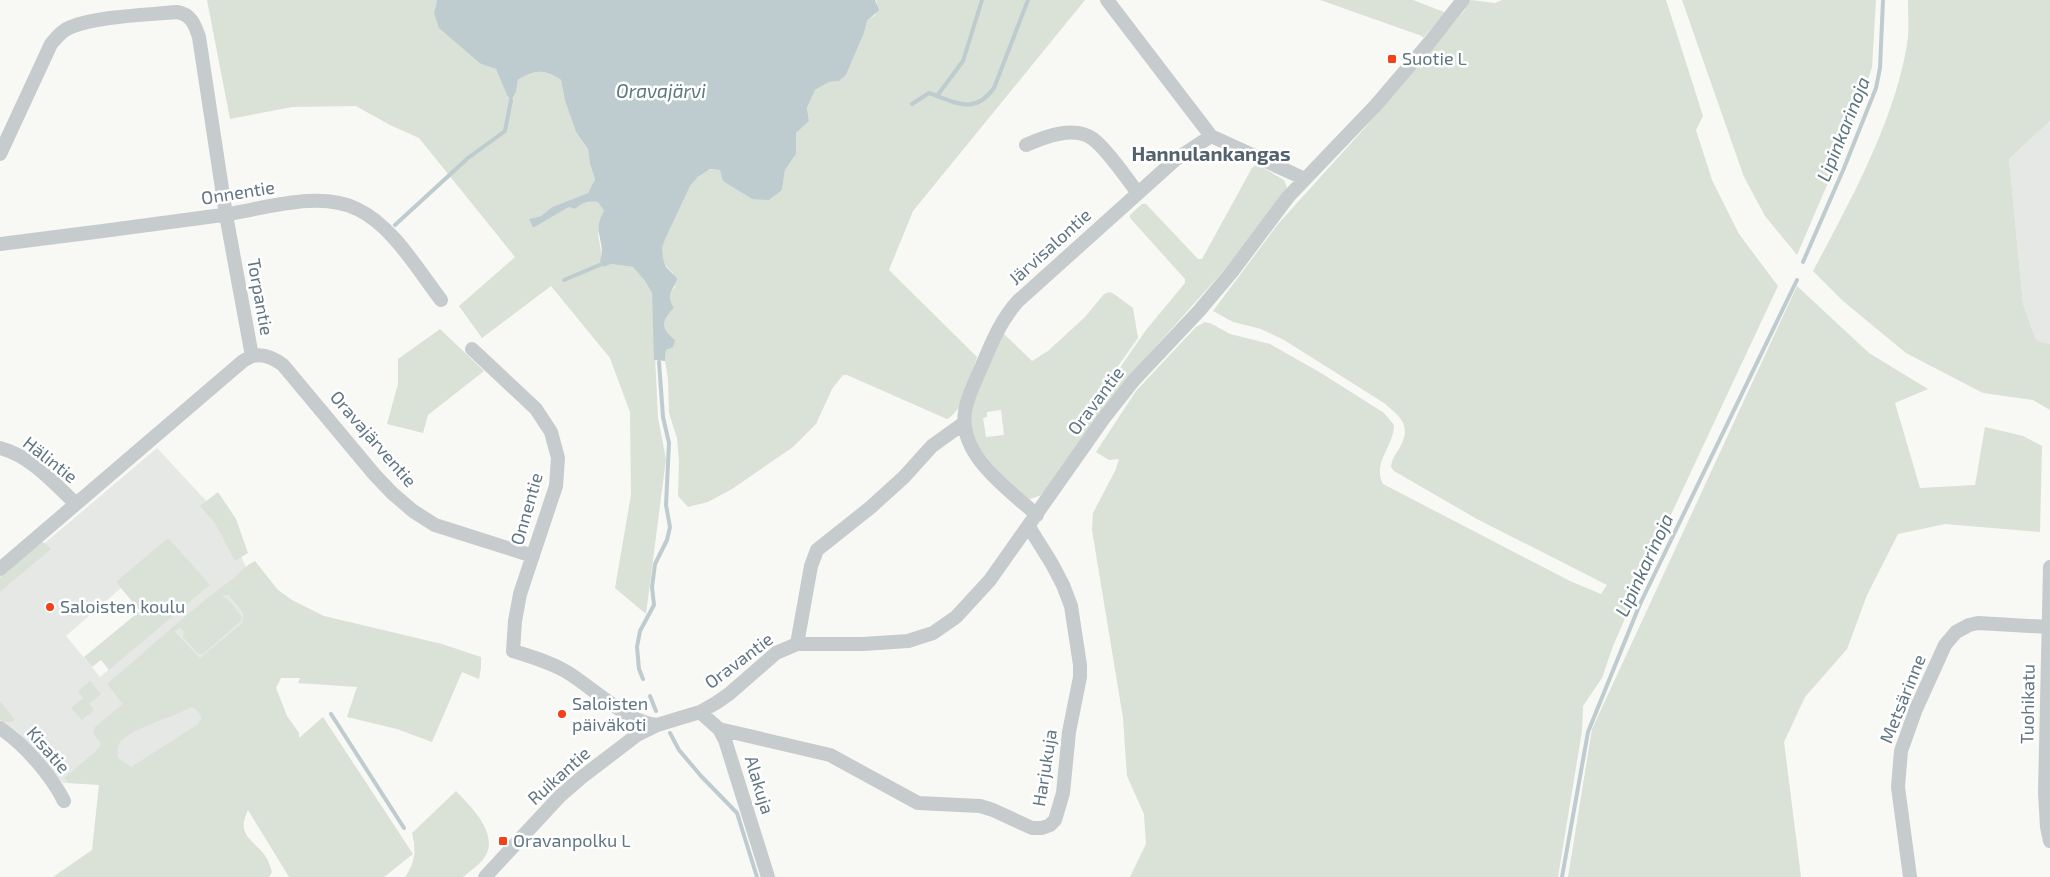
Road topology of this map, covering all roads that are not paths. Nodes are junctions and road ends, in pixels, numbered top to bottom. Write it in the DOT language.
graph roads {
  1 [pos="1107,0"];
  2 [pos="1463,0"];
  3 [pos="1211,136"];
  4 [pos="1026,145"];
  5 [pos="0,154"];
  6 [pos="1305,179"];
  7 [pos="1138,193"];
  8 [pos="226,215"];
  9 [pos="0,244"];
  10 [pos="441,300"];
  11 [pos="472,349"];
  12 [pos="252,356"];
  13 [pos="964,423"];
  14 [pos="0,448"];
  15 [pos="76,504"];
  16 [pos="1037,515"];
  17 [pos="1028,527"];
  18 [pos="533,556"];
  19 [pos="2050,567"];
  20 [pos="0,569"];
  21 [pos="2048,627"];
  22 [pos="797,644"];
  23 [pos="700,712"];
  24 [pos="657,725"];
  25 [pos="0,728"];
  26 [pos="719,730"];
  27 [pos="64,802"];
  28 [pos="2050,841"];
  29 [pos="485,877"];
  30 [pos="768,877"];
  31 [pos="1910,877"];
  1 -- 3 [label="street"];
  2 -- 6 [label="street, Oravantie"];
  3 -- 6 [label="street"];
  3 -- 7 [label="street, Järvisalontie"];
  4 -- 7 [label="street"];
  5 -- 8 [label="street, Torpantie"];
  6 -- 16 [label="street, Oravantie"];
  7 -- 13 [label="street, Järvisalontie"];
  8 -- 9 [label="street, Onnentie"];
  8 -- 10 [label="street, Onnentie"];
  8 -- 12 [label="street, Torpantie"];
  11 -- 18 [label="street, Onnentie"];
  12 -- 15 [label="street, Torpantie"];
  12 -- 18 [label="street, Oravajärventie"];
  13 -- 16 [label="street"];
  13 -- 22 [label="street"];
  14 -- 15 [label="street, Hälintie"];
  15 -- 20 [label="street, Torpantie"];
  16 -- 17 [label="street, Oravantie"];
  17 -- 22 [label="street, Oravantie"];
  17 -- 26 [label="street, Harjukuja"];
  18 -- 24 [label="street, Onnentie"];
  19 -- 21 [label="street, Tuohikatu"];
  21 -- 28 [label="street, Tuohikatu"];
  21 -- 31 [label="street, Metsärinne"];
  22 -- 23 [label="street, Oravantie"];
  23 -- 24 [label="street, Ruikantie"];
  23 -- 26 [label="street, Alakuja"];
  24 -- 29 [label="street, Ruikantie"];
  25 -- 27 [label="street, Kisatie"];
  26 -- 30 [label="street, Alakuja"];
}
